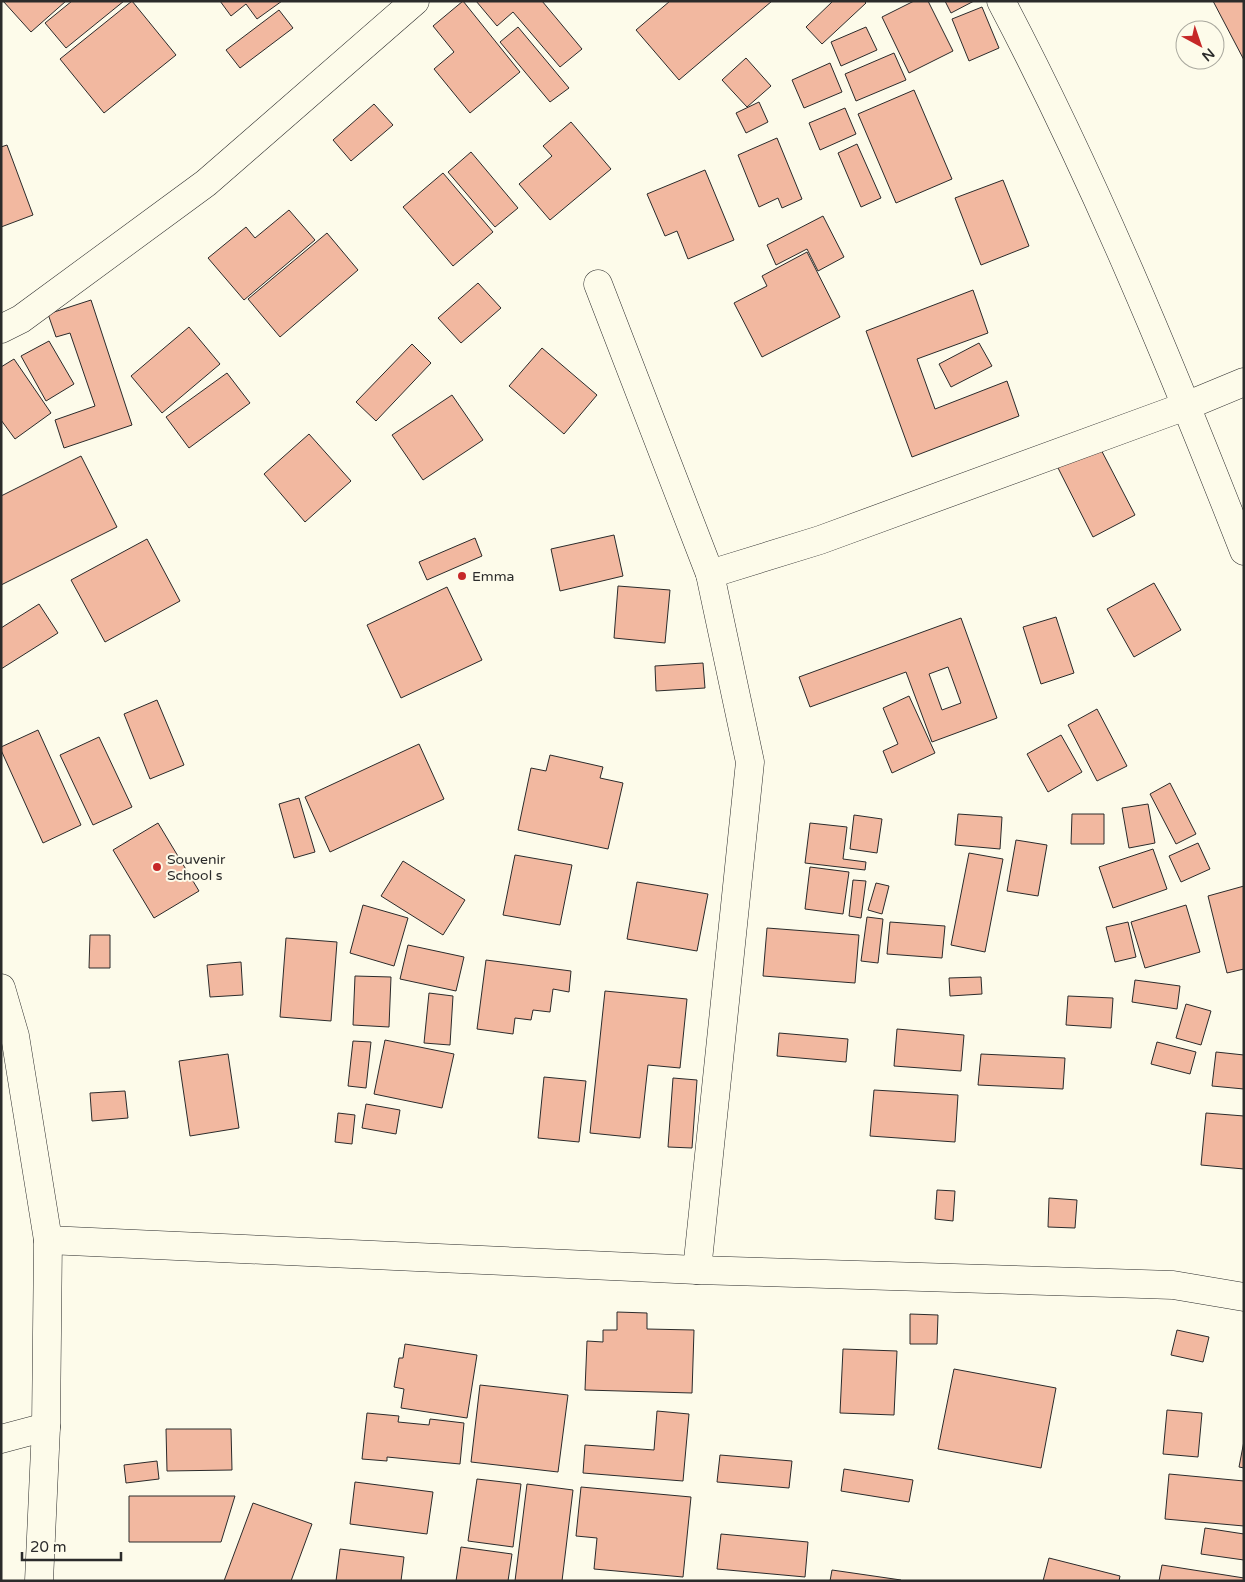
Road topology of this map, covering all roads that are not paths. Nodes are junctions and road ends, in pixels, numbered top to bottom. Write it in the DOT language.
graph roads {
  1 [pos="415,1"];
  2 [pos="1001,1"];
  3 [pos="598,284"];
  4 [pos="1,329"];
  5 [pos="1244,382"];
  6 [pos="1186,406"];
  7 [pos="1244,551"];
  8 [pos="710,574"];
  9 [pos="1,988"];
  10 [pos="48,1240"];
  11 [pos="697,1270"];
  12 [pos="1244,1297"];
  13 [pos="46,1427"];
  14 [pos="1,1439"];
  15 [pos="39,1581"];
  1 -- 4 [label="street"];
  2 -- 6 [label="street"];
  3 -- 8 [label="street"];
  5 -- 6 [label="street"];
  6 -- 7 [label="street"];
  6 -- 8 [label="street"];
  8 -- 11 [label="street"];
  9 -- 10 [label="street"];
  10 -- 11 [label="street"];
  10 -- 13 [label="street"];
  11 -- 12 [label="street"];
  13 -- 14 [label="street"];
  13 -- 15 [label="street"];
}
